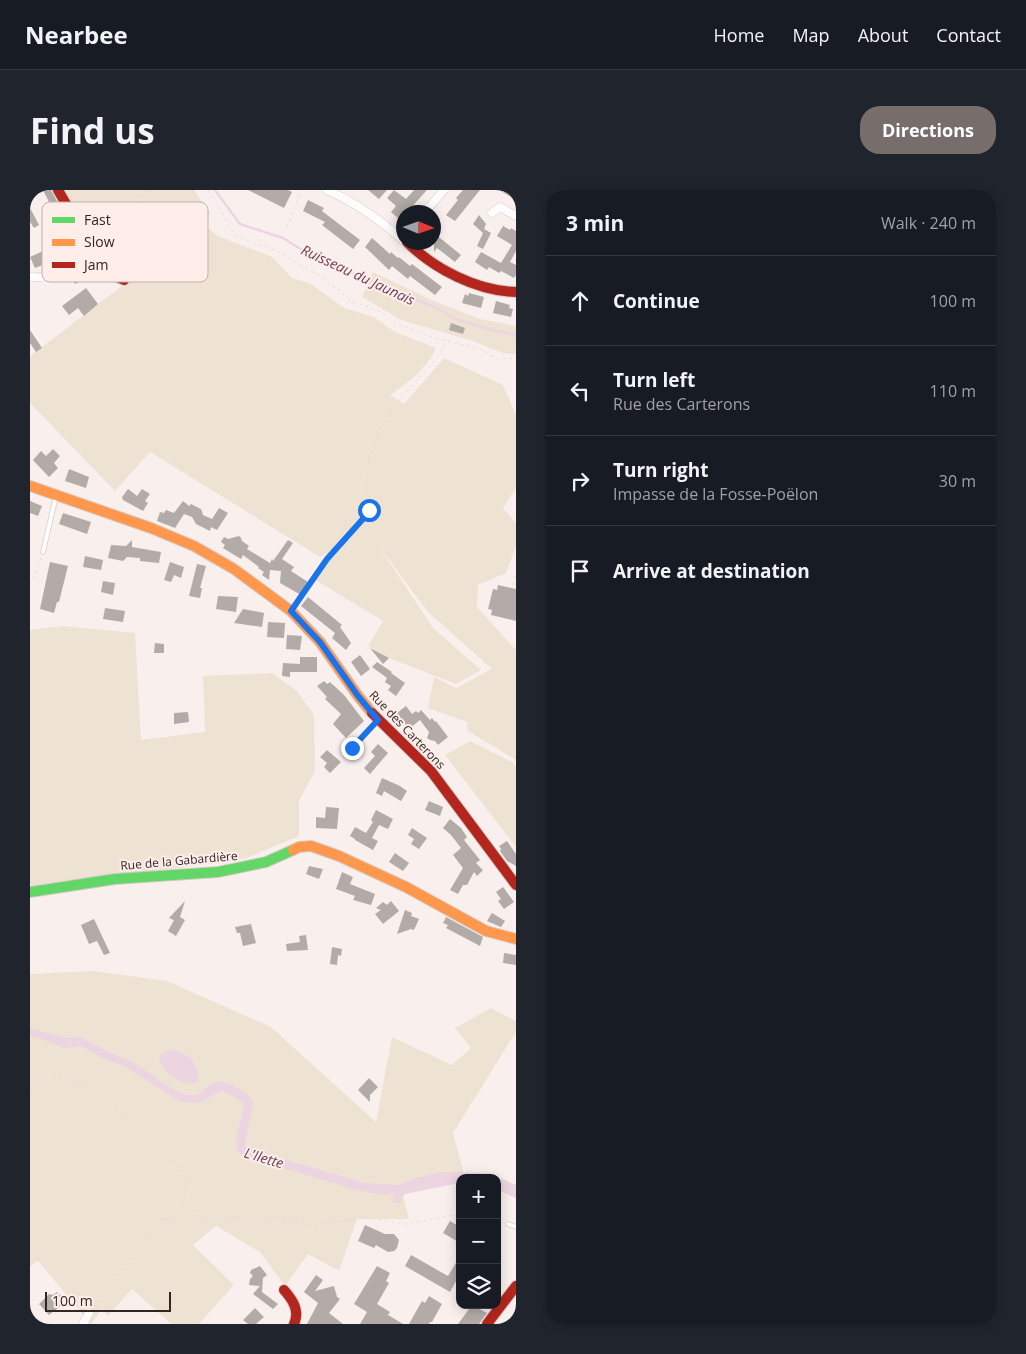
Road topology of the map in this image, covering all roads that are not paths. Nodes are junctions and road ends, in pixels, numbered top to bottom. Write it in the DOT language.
graph roads {
  1 [pos="58,190"];
  2 [pos="327,190"];
  3 [pos="444,190"];
  4 [pos="64,202"];
  5 [pos="431,205"];
  6 [pos="492,213"];
  7 [pos="516,216"];
  8 [pos="396,234"];
  9 [pos="416,250"];
  10 [pos="516,292"];
  11 [pos="30,486"];
  12 [pos="56,496"];
  13 [pos="43,552"];
  14 [pos="378,720"];
  15 [pos="350,750"];
  16 [pos="516,885"];
  17 [pos="30,892"];
  18 [pos="516,939"];
  19 [pos="508,1224"];
  20 [pos="516,1227"];
  21 [pos="516,1286"];
  22 [pos="284,1290"];
  23 [pos="89,1314"];
  24 [pos="83,1324"];
  25 [pos="294,1324"];
  26 [pos="487,1324"];
  1 -- 4 [label="street"];
  2 -- 8 [label="street"];
  3 -- 5 [label="street"];
  6 -- 7 [label="street"];
  9 -- 10 [label="street"];
  11 -- 12 [label="street, Rue des Carterons"];
  12 -- 13 [label="lane"];
  12 -- 14 [label="street, Rue des Carterons"];
  14 -- 15 [label="lane"];
  14 -- 16 [label="street, Rue des Carterons"];
  17 -- 18 [label="street, Rue de la Gabardière"];
  19 -- 20 [label="lane"];
  21 -- 26 [label="street"];
  22 -- 25 [label="street"];
  23 -- 24 [label="street"];
}
